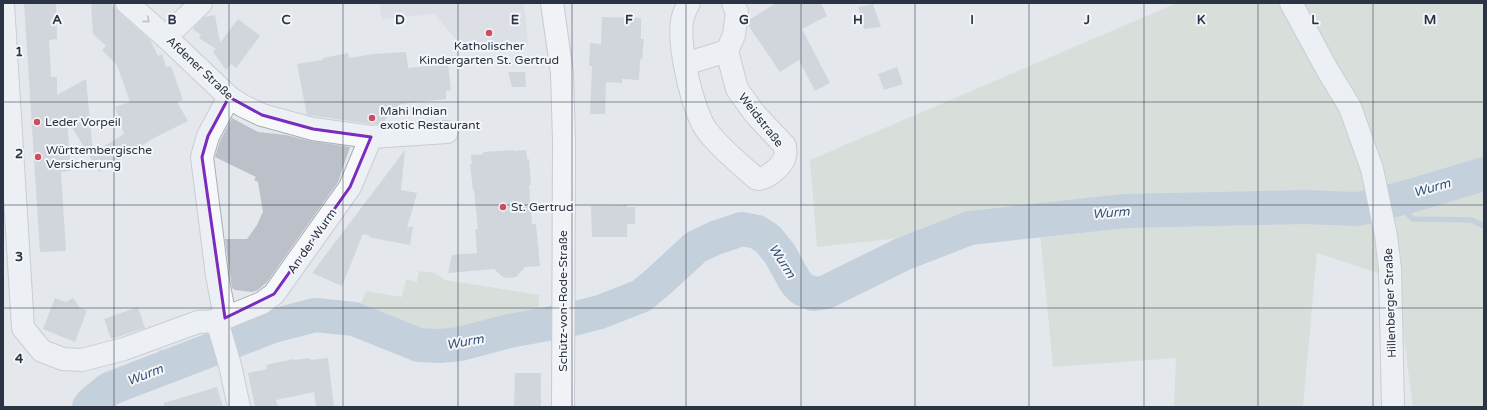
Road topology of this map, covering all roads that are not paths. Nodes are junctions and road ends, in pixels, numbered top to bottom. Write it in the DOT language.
graph roads {
  1 [pos="127,3"];
  2 [pos="201,3"];
  3 [pos="552,3"];
  4 [pos="689,3"];
  5 [pos="1291,3"];
  6 [pos="3,4"];
  7 [pos="741,6"];
  8 [pos="166,38"];
  9 [pos="727,52"];
  10 [pos="685,64"];
  11 [pos="230,97"];
  12 [pos="447,132"];
  13 [pos="371,137"];
  14 [pos="11,244"];
  15 [pos="221,324"];
  16 [pos="239,407"];
  17 [pos="563,407"];
  18 [pos="1393,407"];
  1 -- 8 [label="street, Afdener Straße, one-way"];
  2 -- 8 [label="street"];
  3 -- 17 [label="main road, Schütz-von-Rode-Straße"];
  4 -- 10 [label="street, Weidstraße"];
  5 -- 18 [label="street, Hillenberger Straße"];
  6 -- 14 [label="street"];
  7 -- 9 [label="street"];
  8 -- 11 [label="street, Afdener Straße"];
  9 -- 10 [label="street"];
  9 -- 10 [label="street, Weidstraße"];
  11 -- 13 [label="street, Afdener Straße"];
  11 -- 15 [label="street"];
  12 -- 13 [label="street, Afdener Straße"];
  13 -- 15 [label="street, An der Wurm"];
  14 -- 15 [label="street, An der Wurm"];
  15 -- 16 [label="street"];
}
